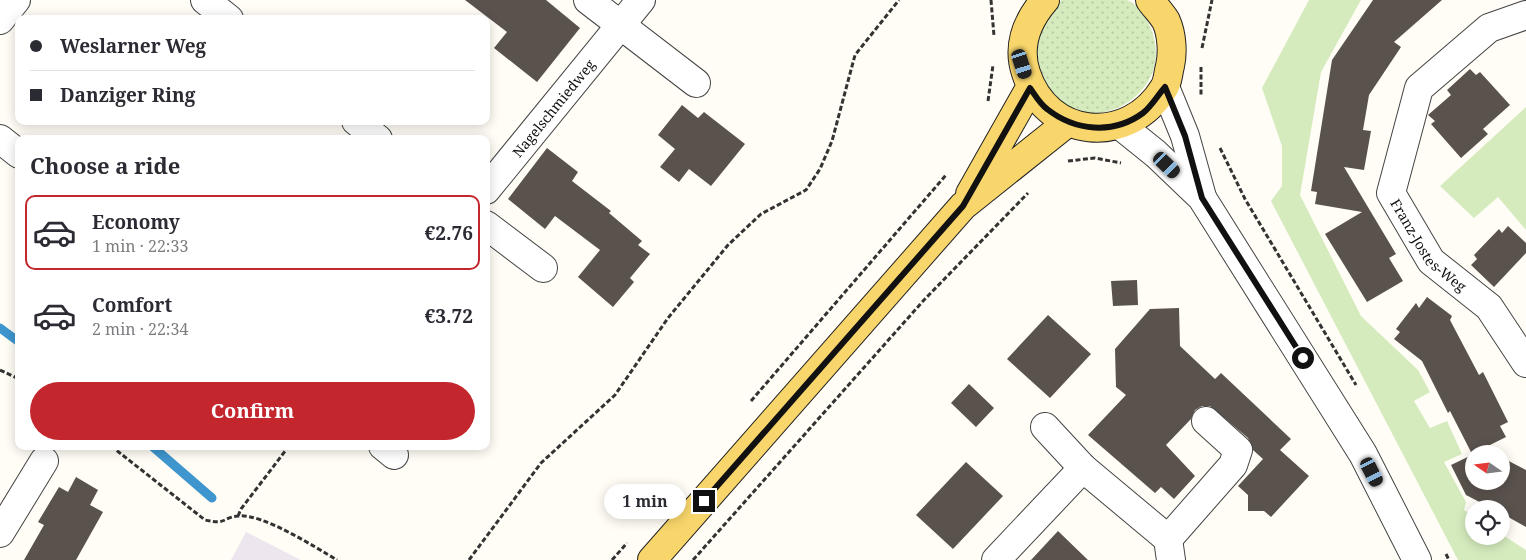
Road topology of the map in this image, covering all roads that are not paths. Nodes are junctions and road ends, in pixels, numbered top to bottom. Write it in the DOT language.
graph roads {
  1 [pos="16,0"];
  2 [pos="205,0"];
  3 [pos="588,0"];
  4 [pos="641,0"];
  5 [pos="1150,0"];
  6 [pos="1033,5"];
  7 [pos="1172,11"];
  8 [pos="224,15"];
  9 [pos="1526,15"];
  10 [pos="0,20"];
  11 [pos="620,26"];
  12 [pos="696,83"];
  13 [pos="1165,87"];
  14 [pos="1030,88"];
  15 [pos="1067,123"];
  16 [pos="361,125"];
  17 [pos="1120,125"];
  18 [pos="373,135"];
  19 [pos="0,139"];
  20 [pos="15,151"];
  21 [pos="490,185"];
  22 [pos="1202,198"];
  23 [pos="963,206"];
  24 [pos="490,228"];
  25 [pos="543,268"];
  26 [pos="1526,363"];
  27 [pos="1206,421"];
  28 [pos="1044,427"];
  29 [pos="44,461"];
  30 [pos="1083,468"];
  31 [pos="0,533"];
  32 [pos="1170,549"];
  33 [pos="652,560"];
  34 [pos="996,560"];
  35 [pos="1417,560"];
  1 -- 10 [label="street"];
  2 -- 8 [label="street"];
  3 -- 11 [label="street"];
  4 -- 11 [label="street, Nagelschmiedweg"];
  5 -- 7 [label="main road"];
  6 -- 14 [label="main road"];
  7 -- 13 [label="main road"];
  9 -- 26 [label="street, Franz-Jostes-Weg"];
  11 -- 12 [label="street"];
  11 -- 21 [label="street, Nagelschmiedweg"];
  13 -- 17 [label="main road"];
  13 -- 22 [label="street"];
  14 -- 15 [label="main road"];
  14 -- 23 [label="main road"];
  15 -- 17 [label="main road"];
  15 -- 23 [label="main road"];
  16 -- 18 [label="street"];
  17 -- 22 [label="street"];
  19 -- 20 [label="street"];
  22 -- 35 [label="street"];
  23 -- 33 [label="main road"];
  24 -- 25 [label="street"];
  27 -- 32 [label="street"];
  28 -- 30 [label="street"];
  29 -- 31 [label="street"];
  30 -- 32 [label="street"];
  30 -- 34 [label="street"];
}
